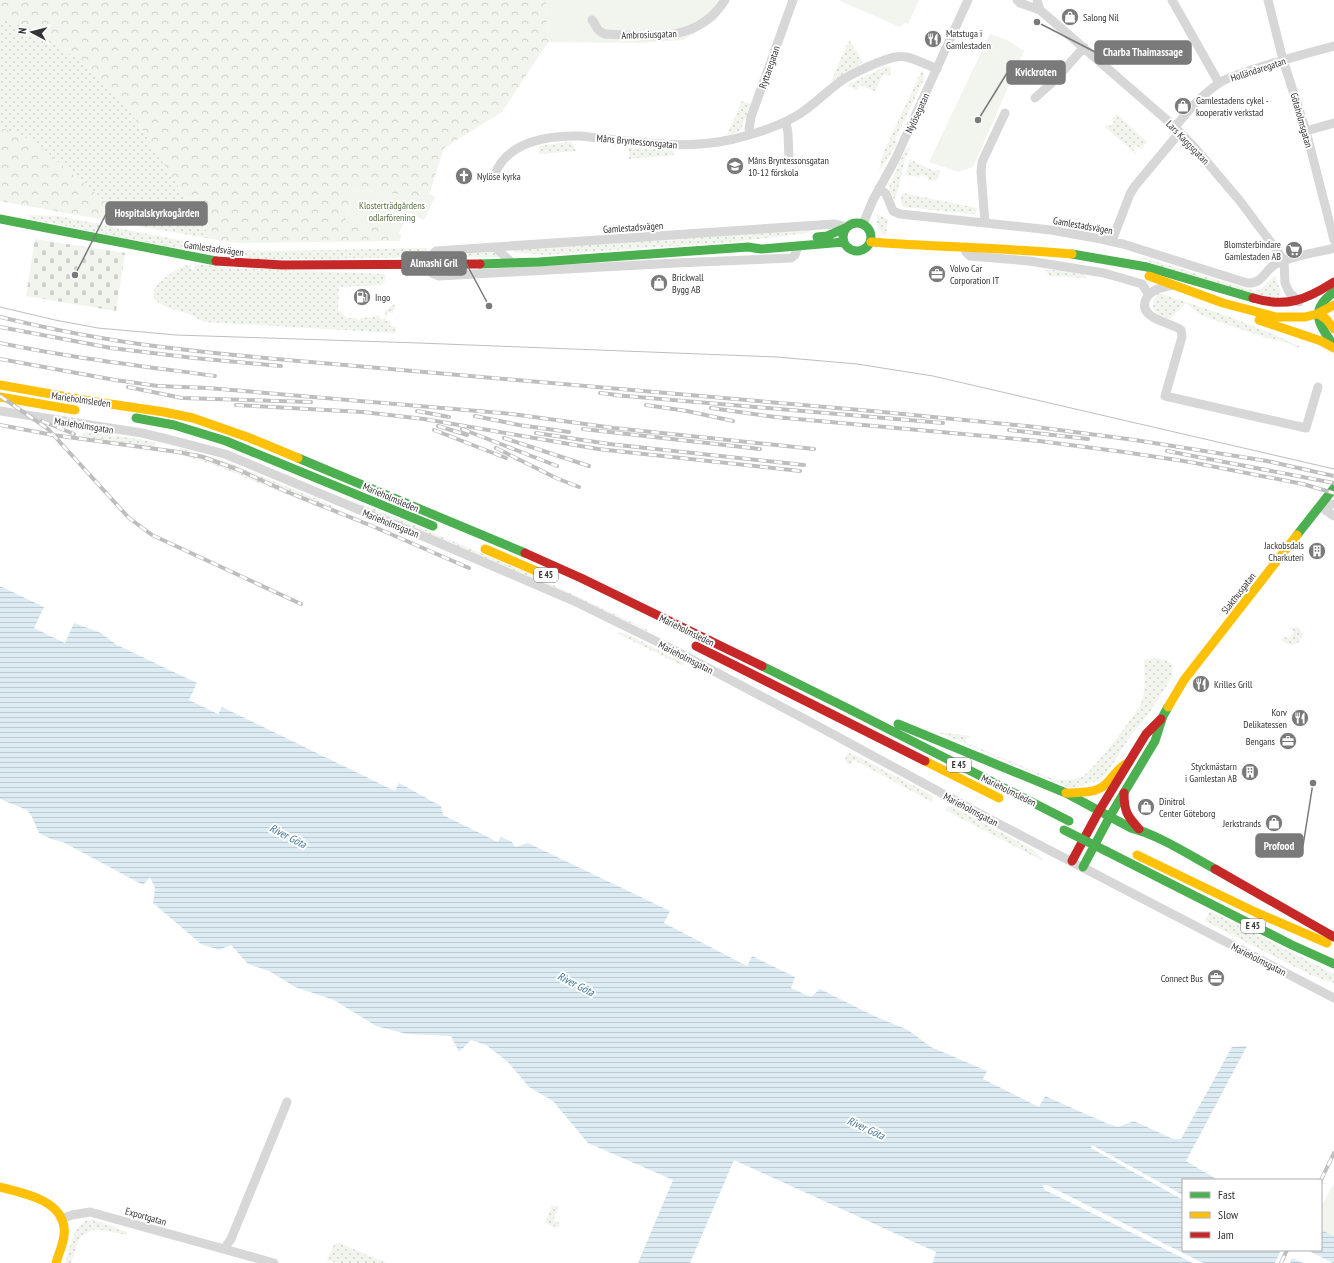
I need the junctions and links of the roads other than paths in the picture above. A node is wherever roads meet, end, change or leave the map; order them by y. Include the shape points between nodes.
1 (725, 0) edge
2 (793, 0) edge
3 (968, 0) edge
4 (1017, 0) edge
5 (1037, 0) edge
6 (1172, 0) edge
7 (1268, 0) edge
8 (1040, 10) junction
9 (592, 20) dead end
10 (1334, 46) edge
11 (1084, 47) junction
12 (1283, 60) junction
13 (937, 69) junction
14 (1219, 83) junction
15 (1035, 98) dead end
16 (1005, 113) dead end
17 (786, 122) junction
18 (1334, 123) edge
19 (1178, 129) junction
20 (1306, 131) junction
21 (750, 134) junction
22 (789, 161) dead end
23 (495, 174) dead end
24 (879, 188) junction
25 (0, 219) edge
26 (985, 223) junction
27 (864, 224) junction
28 (846, 228) junction
29 (1334, 240) edge
30 (1112, 241) junction
31 (844, 242) junction
32 (870, 242) junction
33 (798, 246) junction
34 (495, 247) junction
35 (748, 247) junction
36 (966, 247) junction
37 (1334, 248) edge
38 (1072, 254) junction
39 (1094, 258) junction
40 (1284, 260) junction
41 (512, 263) junction
42 (429, 264) junction
43 (1071, 267) junction
44 (1334, 282) edge
45 (1173, 285) junction
46 (1334, 292) edge
47 (1149, 295) junction
48 (1299, 302) junction
49 (1223, 303) junction
50 (1334, 305) edge
51 (1317, 314) junction
52 (1334, 329) edge
53 (1334, 347) edge
54 (0, 385) edge
55 (1318, 387) dead end
56 (0, 397) edge
57 (0, 411) edge
58 (81, 411) dead end
59 (125, 417) dead end
60 (1334, 488) edge
61 (1334, 504) edge
62 (1321, 505) junction
63 (1333, 515) edge
64 (444, 531) dead end
65 (480, 546) dead end
66 (558, 580) dead end
67 (690, 643) dead end
68 (849, 709) junction
69 (1163, 716) junction
70 (1129, 762) junction
71 (1066, 792) junction
72 (1124, 793) junction
73 (1007, 802) dead end
74 (1099, 811) junction
75 (1110, 816) junction
76 (1061, 828) dead end
77 (1140, 830) junction
78 (1109, 841) dead end
79 (1127, 850) dead end
80 (1072, 861) junction
81 (1083, 867) junction
82 (1334, 937) edge
83 (1334, 945) edge
84 (1334, 964) edge
85 (1334, 998) edge
86 (287, 1102) dead end
87 (0, 1187) edge
88 (62, 1219) junction
89 (224, 1249) junction
90 (56, 1263) edge
91 (274, 1263) edge

1 - 9 street, Ambrosiusgatan via 714,16 694,29 662,36 605,34 599,32
2 - 21 street, Ryttaregatan via 751,117
3 - 13 street, Nylösegatan
4 - 8 street, Lars Kaggsgatan
5 - 8 street
6 - 14 street
7 - 12 street, Götaholmsgatan
8 - 11 street, Lars Kaggsgatan
10 - 12 street, Holländaregatan
11 - 15 street
11 - 19 street, Lars Kaggsgatan
12 - 14 street, Holländaregatan
12 - 20 street, Götaholmsgatan
13 - 17 street, Måns Bryntessonsgatan via 906,57 893,57 844,79 802,113
13 - 24 street, Nylösegatan via 895,160
14 - 19 street, Holländaregatan via 1187,113
16 - 26 street via 982,162
17 - 21 street, Måns Bryntessonsgatan
17 - 22 street
18 - 20 street
19 - 30 street, Holländaregatan via 1130,194
19 - 40 street, Lars Kaggsgatan via 1240,201
20 - 29 street, Götaholmsgatan
21 - 23 street, Måns Bryntessonsgatan via 701,144 675,145 580,136 552,137 527,143 515,150 501,162
24 - 26 street, Gamlestadsvägen via 886,194 893,211 897,213
24 - 27 street, Nylösegatan
25 - 42 main road, Gamlestadsvägen via 224,262 282,265
26 - 30 street, Gamlestadsvägen via 1051,230
27 - 28 main road via 854,223
27 - 32 main road via 870,232
28 - 31 main road
28 - 34 street, Gamlestadsvägen via 834,224
28 - 35 main road, Gamlestadsvägen via 827,236 759,243
30 - 40 street, Gamlestadsvägen via 1251,283 1262,280 1274,266
31 - 32 main road via 856,251 865,249
31 - 33 main road, Gamlestadsvägen
32 - 36 main road
33 - 35 main road, Gamlestadsvägen via 761,249
33 - 42 street via 791,258 439,276 432,273
34 - 41 street
34 - 42 street, Gamlestadsvägen via 436,251 430,257
35 - 41 main road, Gamlestadsvägen
36 - 38 main road
36 - 43 street via 966,252 970,256
37 - 40 street
38 - 39 main road
38 - 43 street
39 - 45 main road
39 - 48 main road via 1147,267 1265,302
40 - 48 street via 1285,283 1289,292
41 - 42 main road, Gamlestadsvägen
43 - 47 street via 1142,284
44 - 48 main road
45 - 47 street via 1161,287
45 - 49 main road
46 - 51 main road via 1322,302
47 - 55 street via 1145,305 1149,315 1181,330 1182,337 1165,396 1306,428
48 - 51 main road
49 - 51 main road via 1282,318
49 - 53 main road via 1272,325
50 - 51 main road
51 - 52 main road via 1326,319
51 - 53 main road
54 - 68 main road, Marieholmsleden / E 45 via 193,418 250,438 574,575
56 - 58 main road, Marieholmsleden
57 - 80 street, Marieholmsgatan via 142,433 225,454 425,537 574,601 633,630
59 - 64 main road, Marieholmsleden via 174,425 226,441
60 - 62 main road, Slakthusgatan
61 - 62 street
62 - 63 street
62 - 69 main road, Slakthusgatan via 1184,680
65 - 66 main road, E 45
67 - 73 main road, Marieholmsleden / E 45
68 - 71 main road via 881,716
68 - 78 main road, Marieholmsleden / E 45
69 - 70 main road, Slakthusgatan via 1146,734
69 - 72 main road, Slakthusgatan via 1155,741
70 - 71 main road via 1118,767 1099,788
70 - 74 main road, Slakthusgatan
71 - 74 main road
72 - 75 main road, Slakthusgatan
72 - 77 main road via 1125,813
74 - 75 main road
74 - 80 main road, Slakthusgatan
75 - 77 main road
75 - 81 main road, Slakthusgatan
76 - 84 main road, E 45, bridge
77 - 82 main road
79 - 83 main road, E 45 via 1252,912
80 - 81 street, Marieholmsgatan
81 - 85 street, Marieholmsgatan
86 - 89 street via 231,1239
87 - 88 main road via 43,1201
88 - 89 street, Exportgatan via 90,1212
88 - 90 main road via 64,1237
89 - 91 street, Exportgatan

